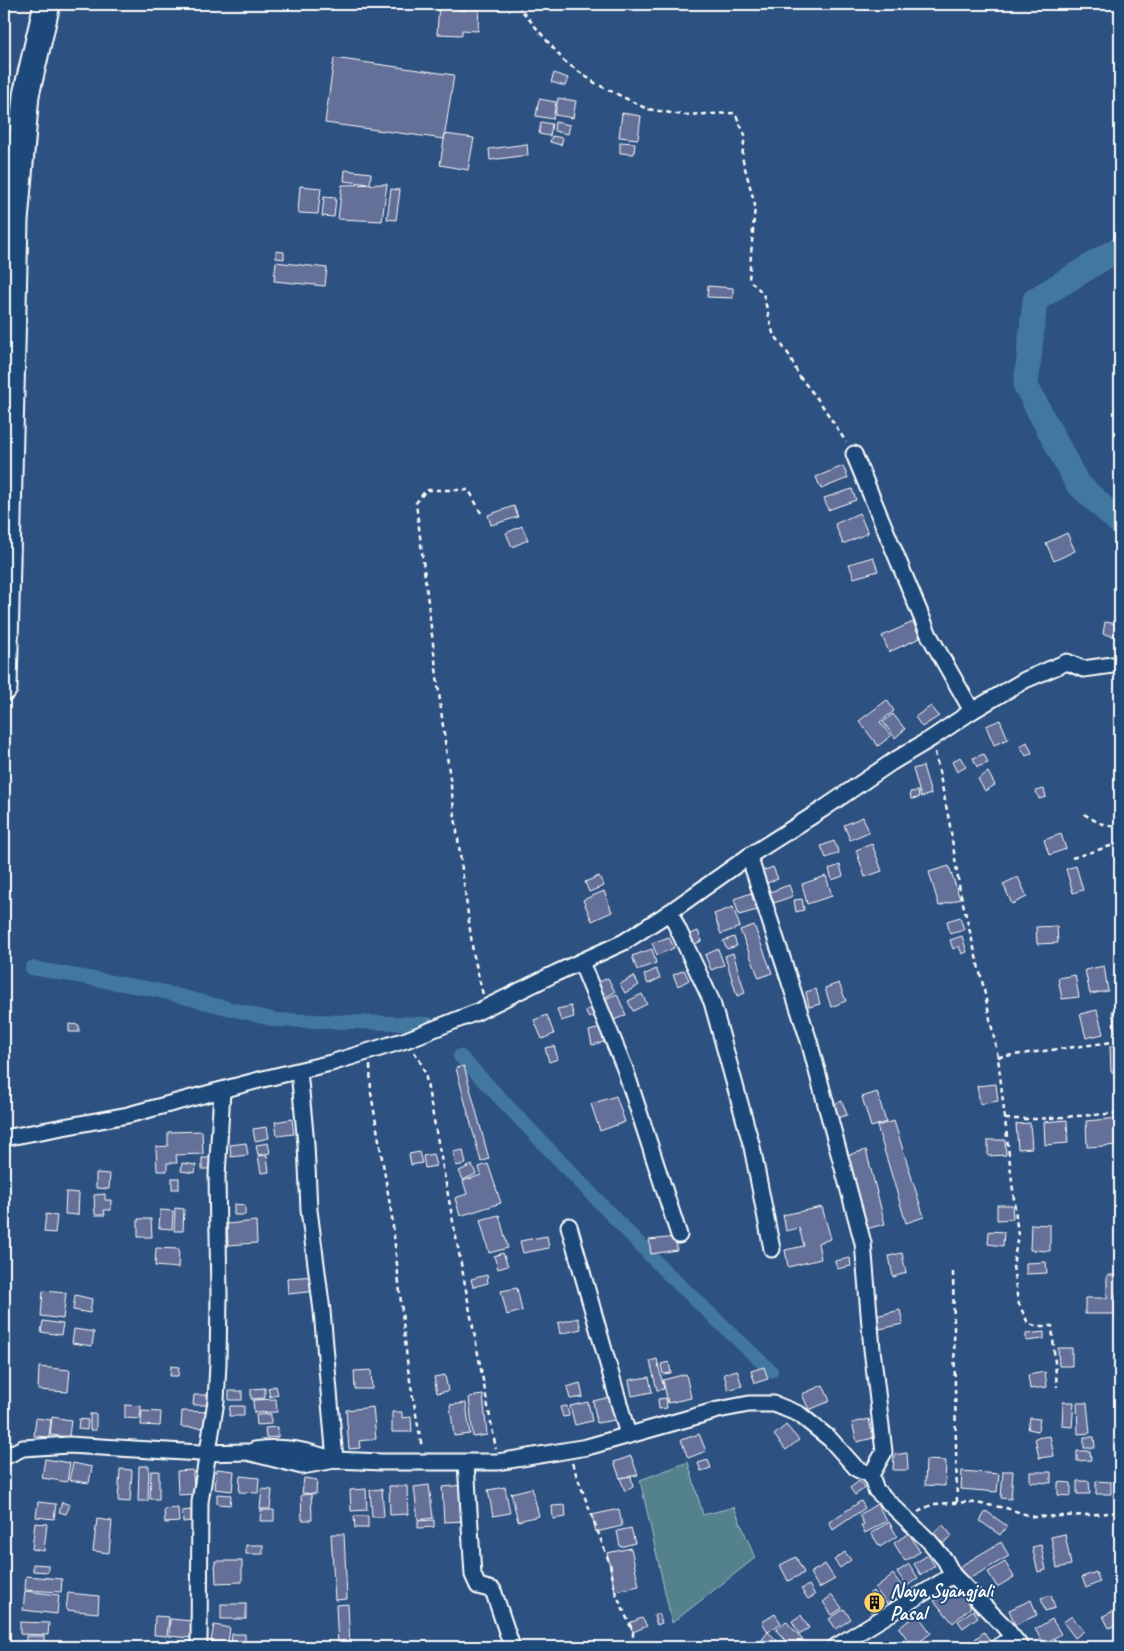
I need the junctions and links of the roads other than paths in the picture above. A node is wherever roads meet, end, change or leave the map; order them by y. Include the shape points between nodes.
1 (47, 4) edge
2 (854, 454) road end
3 (1120, 664) edge
4 (4, 688) edge
5 (972, 711) junction
6 (749, 856) junction
7 (670, 912) junction
8 (580, 962) junction
9 (299, 1071) junction
10 (222, 1091) junction
11 (4, 1138) edge
12 (569, 1226) dead end
13 (680, 1235) dead end
14 (772, 1250) dead end
15 (628, 1435) junction
16 (207, 1453) junction
17 (4, 1457) edge
18 (335, 1460) junction
19 (466, 1463) junction
20 (871, 1475) junction
21 (952, 1575) junction
22 (1017, 1642) edge
23 (199, 1647) edge
24 (512, 1647) edge
25 (834, 1647) edge
26 (998, 1647) edge

1 - 4 highway via 26,95 15,221
2 - 5 street via 929,635
3 - 5 street via 1083,669 1067,662 1025,680
5 - 6 street
6 - 7 street
6 - 20 street via 809,1040 863,1243 884,1452
7 - 8 street via 624,942
7 - 14 street via 712,1002 752,1148
8 - 9 street via 486,1008 406,1040
8 - 13 street via 625,1069
9 - 10 street
9 - 18 street via 309,1210
10 - 11 street via 128,1115
10 - 16 street via 217,1176 218,1364 216,1401
12 - 15 street
15 - 19 street via 587,1447 498,1462
15 - 20 street via 718,1410 749,1404 774,1404 799,1414 830,1439 857,1469
16 - 17 street via 69,1445 23,1448
16 - 18 street via 246,1452 302,1466
16 - 23 street via 200,1502
18 - 19 street
19 - 24 street via 473,1575 478,1586 493,1590
20 - 21 street via 876,1490 930,1542
21 - 22 street
21 - 25 street
22 - 26 street

